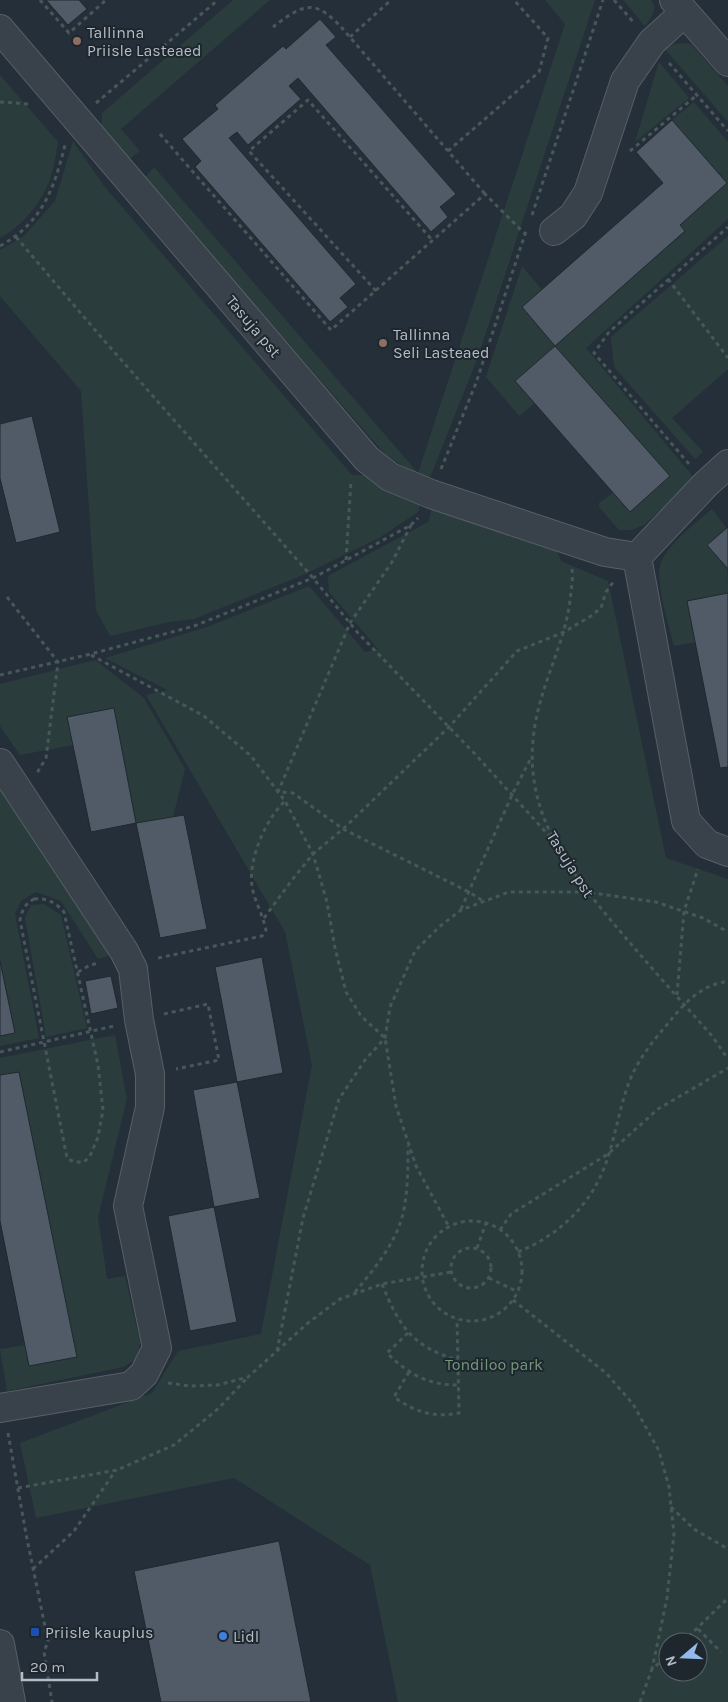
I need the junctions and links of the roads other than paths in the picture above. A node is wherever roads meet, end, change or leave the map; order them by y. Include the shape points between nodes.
1 (679, 6) edge
2 (0, 29) edge
3 (728, 62) edge
4 (541, 229) road end
5 (728, 464) edge
6 (637, 557) junction
7 (0, 763) edge
8 (718, 848) edge
9 (1, 1408) edge
10 (0, 1644) edge
11 (11, 1702) edge

1 - 3 street
1 - 4 street via 625,81 588,193 573,216
2 - 6 street, Tasuja pst via 367,458 390,477 431,494 605,552
5 - 6 street
6 - 8 street via 686,821
7 - 9 street via 133,969 150,1074 150,1107 128,1206 157,1348 144,1374 131,1386
10 - 11 street

